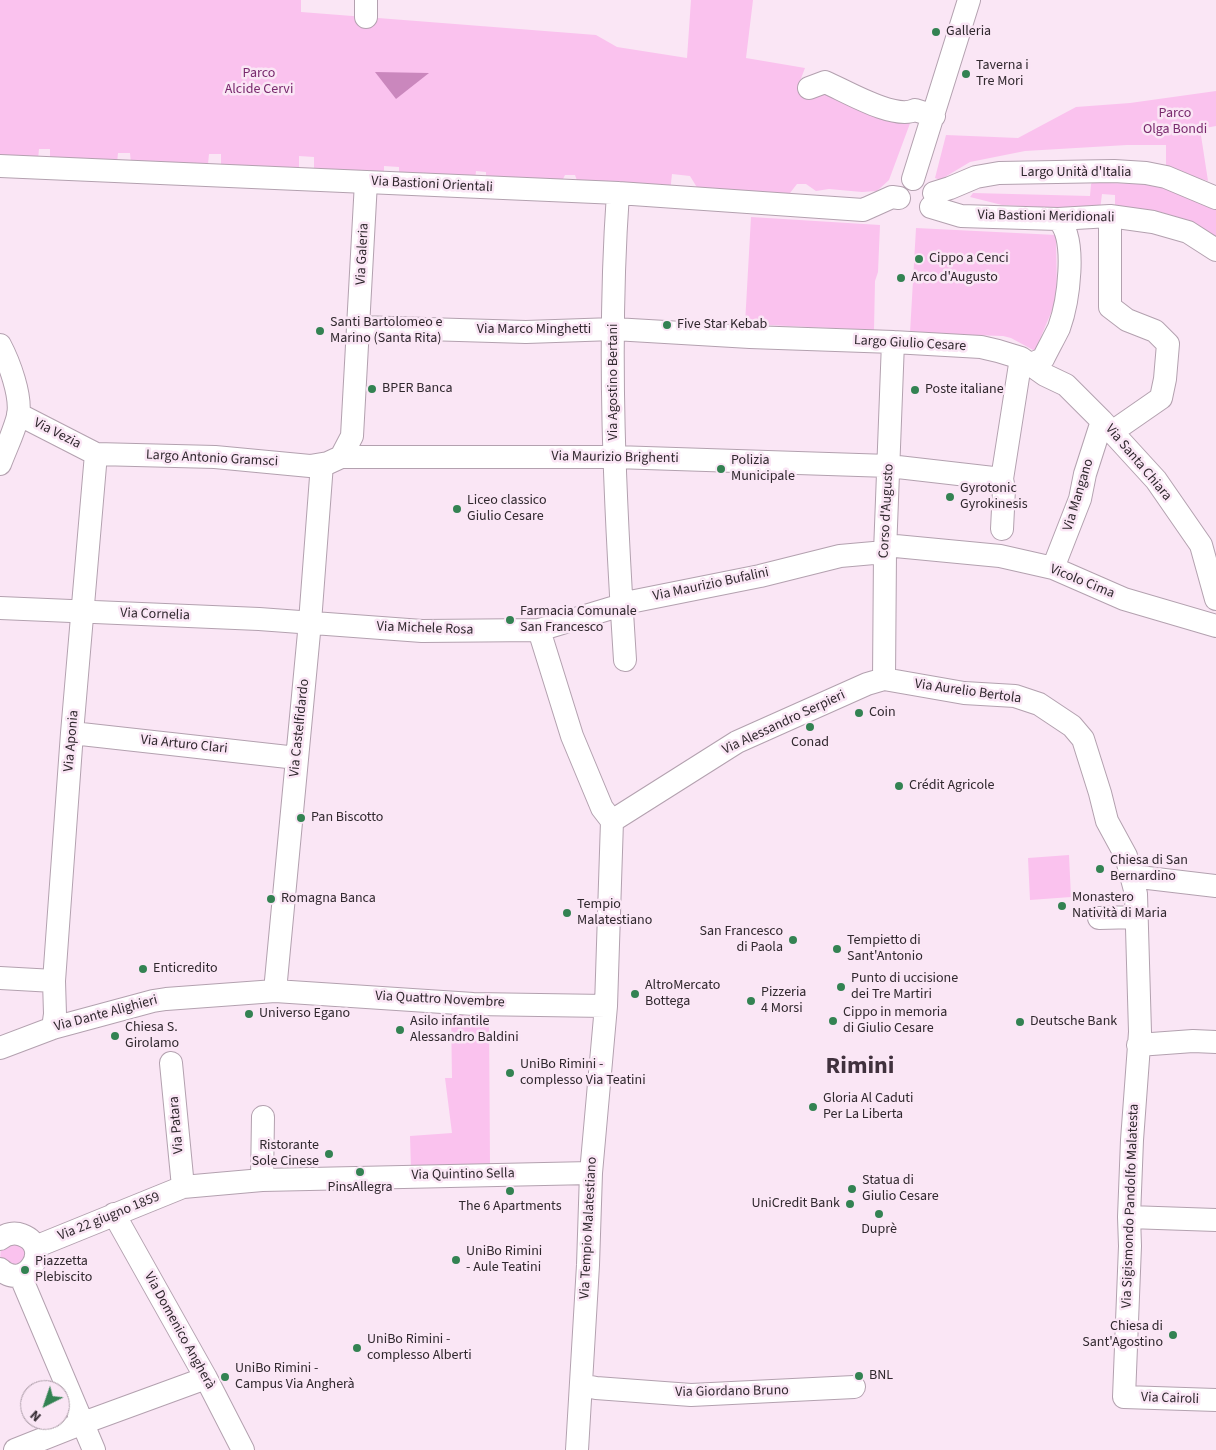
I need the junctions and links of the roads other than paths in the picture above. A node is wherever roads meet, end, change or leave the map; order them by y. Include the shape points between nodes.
1 (969, 0) edge
2 (809, 88) dead end
3 (934, 116) junction
4 (0, 166) edge
5 (913, 179) junction
6 (366, 182) junction
7 (618, 193) junction
8 (899, 198) junction
9 (1216, 198) edge
10 (932, 200) junction
11 (1110, 216) junction
12 (1058, 218) junction
13 (1216, 250) edge
14 (359, 327) junction
15 (614, 329) junction
16 (798, 339) joint
17 (893, 342) junction
18 (0, 345) edge
19 (1026, 361) junction
20 (18, 414) junction
21 (1107, 426) junction
22 (96, 454) junction
23 (615, 457) junction
24 (331, 461) junction
25 (0, 464) edge
26 (889, 466) junction
27 (1002, 479) junction
28 (1001, 545) junction
29 (885, 549) junction
30 (1053, 568) junction
31 (1216, 599) edge
32 (622, 604) junction
33 (0, 608) edge
34 (83, 612) junction
35 (310, 622) junction
36 (1216, 626) edge
37 (540, 630) junction
38 (625, 660) dead end
39 (884, 679) junction
40 (72, 733) junction
41 (297, 758) junction
42 (612, 820) junction
43 (1131, 876) junction
44 (1216, 886) edge
45 (1137, 917) junction
46 (1099, 918) dead end
47 (0, 978) edge
48 (54, 981) junction
49 (275, 992) junction
50 (606, 1006) junction
51 (53, 1028) junction
52 (1216, 1042) edge
53 (1138, 1045) junction
54 (0, 1048) edge
55 (171, 1063) dead end
56 (262, 1117) dead end
57 (591, 1173) junction
58 (262, 1180) junction
59 (183, 1187) junction
60 (114, 1214) junction
61 (1129, 1217) junction
62 (1216, 1220) edge
63 (1, 1234) edge
64 (35, 1247) junction
65 (10, 1272) edge
66 (206, 1378) junction
67 (581, 1385) junction
68 (854, 1388) dead end
69 (1124, 1397) joint
70 (1216, 1400) edge
71 (83, 1422) junction
72 (15, 1450) edge
73 (94, 1450) edge
74 (242, 1450) edge
75 (577, 1450) edge

1 - 3 street
2 - 3 street via 826,82 888,110 908,113 915,110
3 - 5 street
4 - 6 street, Via Bastioni Orientali
5 - 8 street via 902,186
5 - 10 street via 926,182
6 - 7 street, Via Bastioni Orientali
6 - 14 street, Via Galeria
7 - 8 street, Via Bastioni Orientali via 863,210
7 - 15 street, Via Agostino Bertani
8 - 10 street via 906,210 914,214 924,213
9 - 10 street, Largo Unità d'Italia via 1166,177 1114,171 999,173 976,177
10 - 12 street, Via Bastioni Meridionali via 961,216
11 - 12 street, Via Bastioni Meridionali
11 - 13 street, Via Bastioni Meridionali via 1153,222 1188,232
11 - 21 street via 1110,307 1127,320 1155,331 1168,344 1161,398
12 - 19 street via 1068,238 1068,291 1059,327 1043,359
14 - 15 street, Via Marco Minghetti via 526,332
14 - 24 street, Via Galeria via 352,436
15 - 16 street, Via Marco Minghetti
15 - 23 street, Via Agostino Bertani
16 - 17 street, Largo Giulio Cesare
17 - 19 street, Largo Giulio Cesare via 981,348
17 - 26 street, Corso d'Augusto
18 - 20 street, Via Vezia via 13,379
19 - 21 street, Via Santa Chiara via 1066,385
19 - 27 street
20 - 22 street, Via Vezia
20 - 25 street, Via Vezia
21 - 30 street, Via Mangano via 1085,474 1080,500
21 - 31 street, Via Santa Chiara via 1156,480 1201,545
22 - 24 street, Largo Antonio Gramsci via 215,457 310,466
22 - 34 street, Via Aponia
23 - 24 street, Via Maurizio Brighenti
23 - 26 street, Via Maurizio Brighenti
23 - 32 street, Via Agostino Bertani
24 - 35 street, Via Castelfidardo
26 - 27 street, Via Maurizio Brighenti
26 - 29 street, Corso d'Augusto
27 - 28 street
28 - 29 street, Vicolo Cima
28 - 30 street, Vicolo Cima
29 - 32 street, Via Maurizio Bufalini
29 - 39 street, Corso d'Augusto
30 - 36 street, Vicolo Cima via 1124,599
32 - 37 street, Via Maurizio Bufalini
32 - 38 street, Via Agostino Bertani
33 - 34 street, Via Cornelia
34 - 35 street, Via Cornelia
34 - 40 street, Via Aponia
35 - 37 street, Via Michele Rosa via 422,631
35 - 41 street, Via Castelfidardo
37 - 42 street via 572,736 602,808
39 - 42 street, Via Alessandro Serpieri via 737,742
39 - 43 street, Via Aurelio Bertola via 964,693 1015,696 1039,704 1072,726 1083,739 1107,821 1126,856
40 - 41 street, Via Arturo Clari
40 - 48 street, Via Aponia
41 - 49 street, Via Castelfidardo
42 - 50 street, Via Tempio Malatestiano
43 - 44 street
43 - 45 street, Via Aurelio Bertola
45 - 46 street
45 - 53 street, Via Aurelio Bertola
47 - 48 street
48 - 51 street, Via Aponia
49 - 50 street, Via Quattro Novembre via 473,1004
49 - 51 street, Via Dante Alighieri via 153,1000
50 - 57 street, Via Tempio Malatestiano
51 - 54 street, Via Dante Alighieri
52 - 53 street
53 - 61 street, Via Sigismondo Pandolfo Malatesta
55 - 59 street, Via Patara
56 - 58 street
57 - 58 street, Via Quintino Sella
57 - 67 street, Via Tempio Malatestiano
58 - 59 street
59 - 60 street, Via 22 giugno 1859
60 - 64 street, Via 22 giugno 1859
60 - 66 street, Via Domenico Angherà
61 - 62 street
61 - 69 street, Via Sigismondo Pandolfo Malatesta
63 - 64 street via 18,1233
64 - 65 street via 32,1267
65 - 71 street
66 - 71 street
66 - 74 street, Via Domenico Angherà
67 - 68 street, Via Giordano Bruno via 691,1395
67 - 75 street, Via Tempio Malatestiano
69 - 70 street, Via Cairoli
71 - 72 street
71 - 73 street

